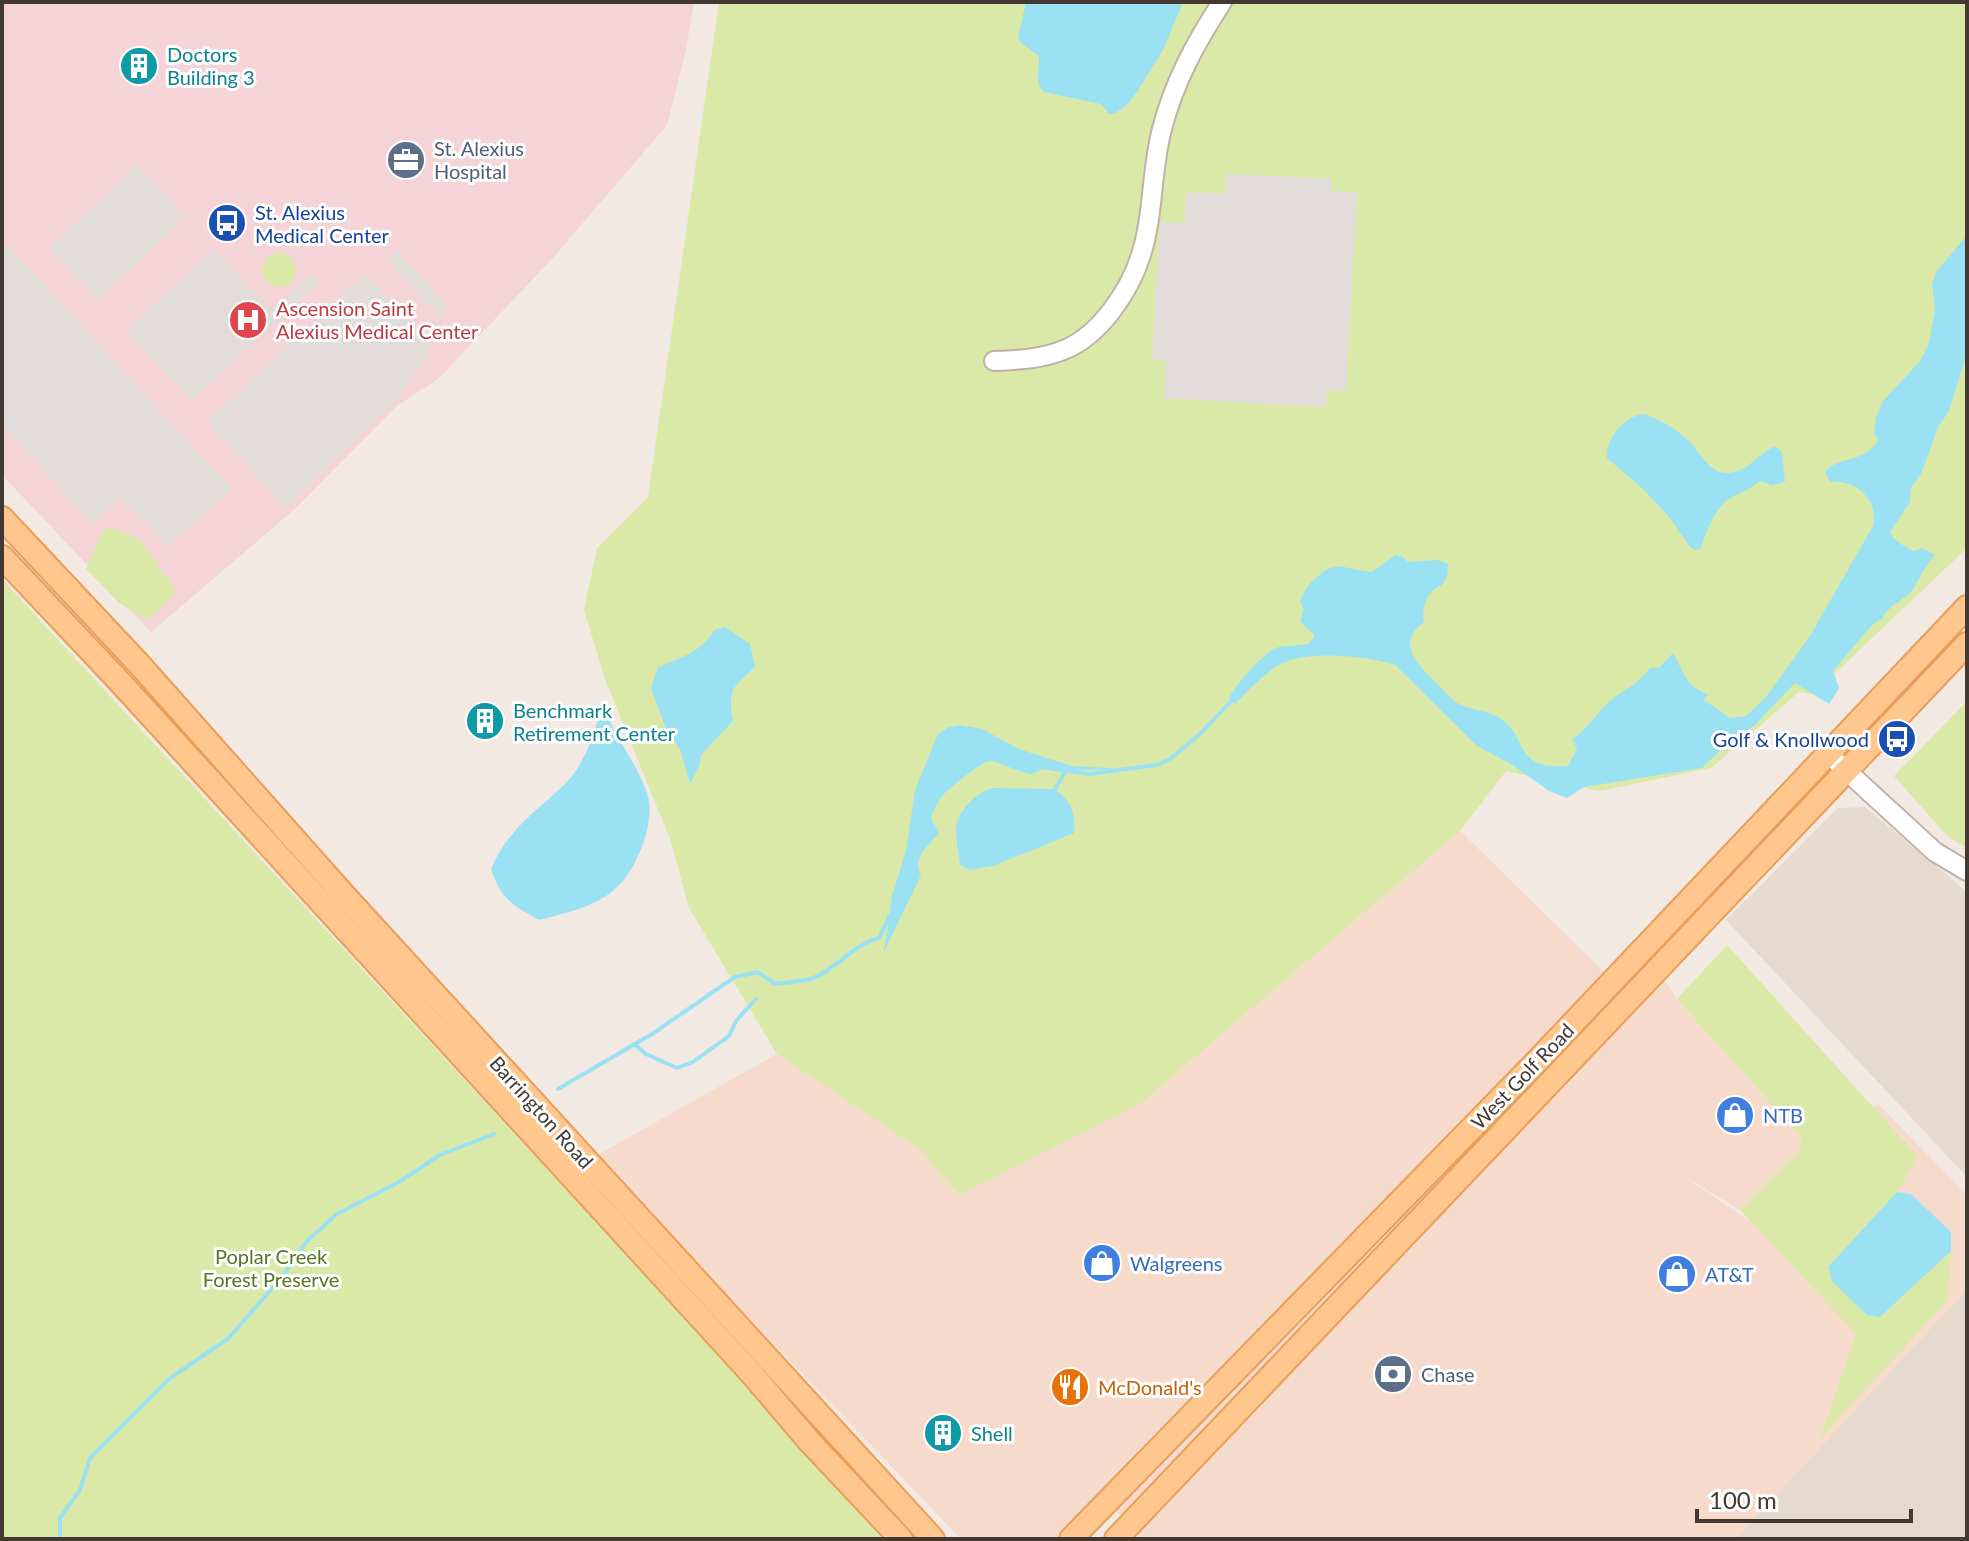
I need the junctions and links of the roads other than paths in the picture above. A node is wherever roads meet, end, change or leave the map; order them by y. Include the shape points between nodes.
1 (1222, 2) edge
2 (994, 361) dead end
3 (2, 518) edge
4 (2, 557) edge
5 (1967, 607) edge
6 (1967, 644) edge
7 (1827, 753) junction
8 (1846, 771) junction
9 (1967, 871) edge
10 (901, 1539) edge
11 (933, 1539) edge
12 (1071, 1539) edge
13 (1116, 1539) edge

1 - 2 street via 1173,92 1154,159 1141,256 1121,297 1092,332 1068,348 1034,359
3 - 11 main road, Barrington Road
4 - 10 main road, Barrington Road
5 - 7 main road, West Golf Road
6 - 8 main road, West Golf Road
7 - 8 street
7 - 12 main road, West Golf Road via 1548,1049
8 - 9 street via 1935,852
8 - 13 main road, West Golf Road

